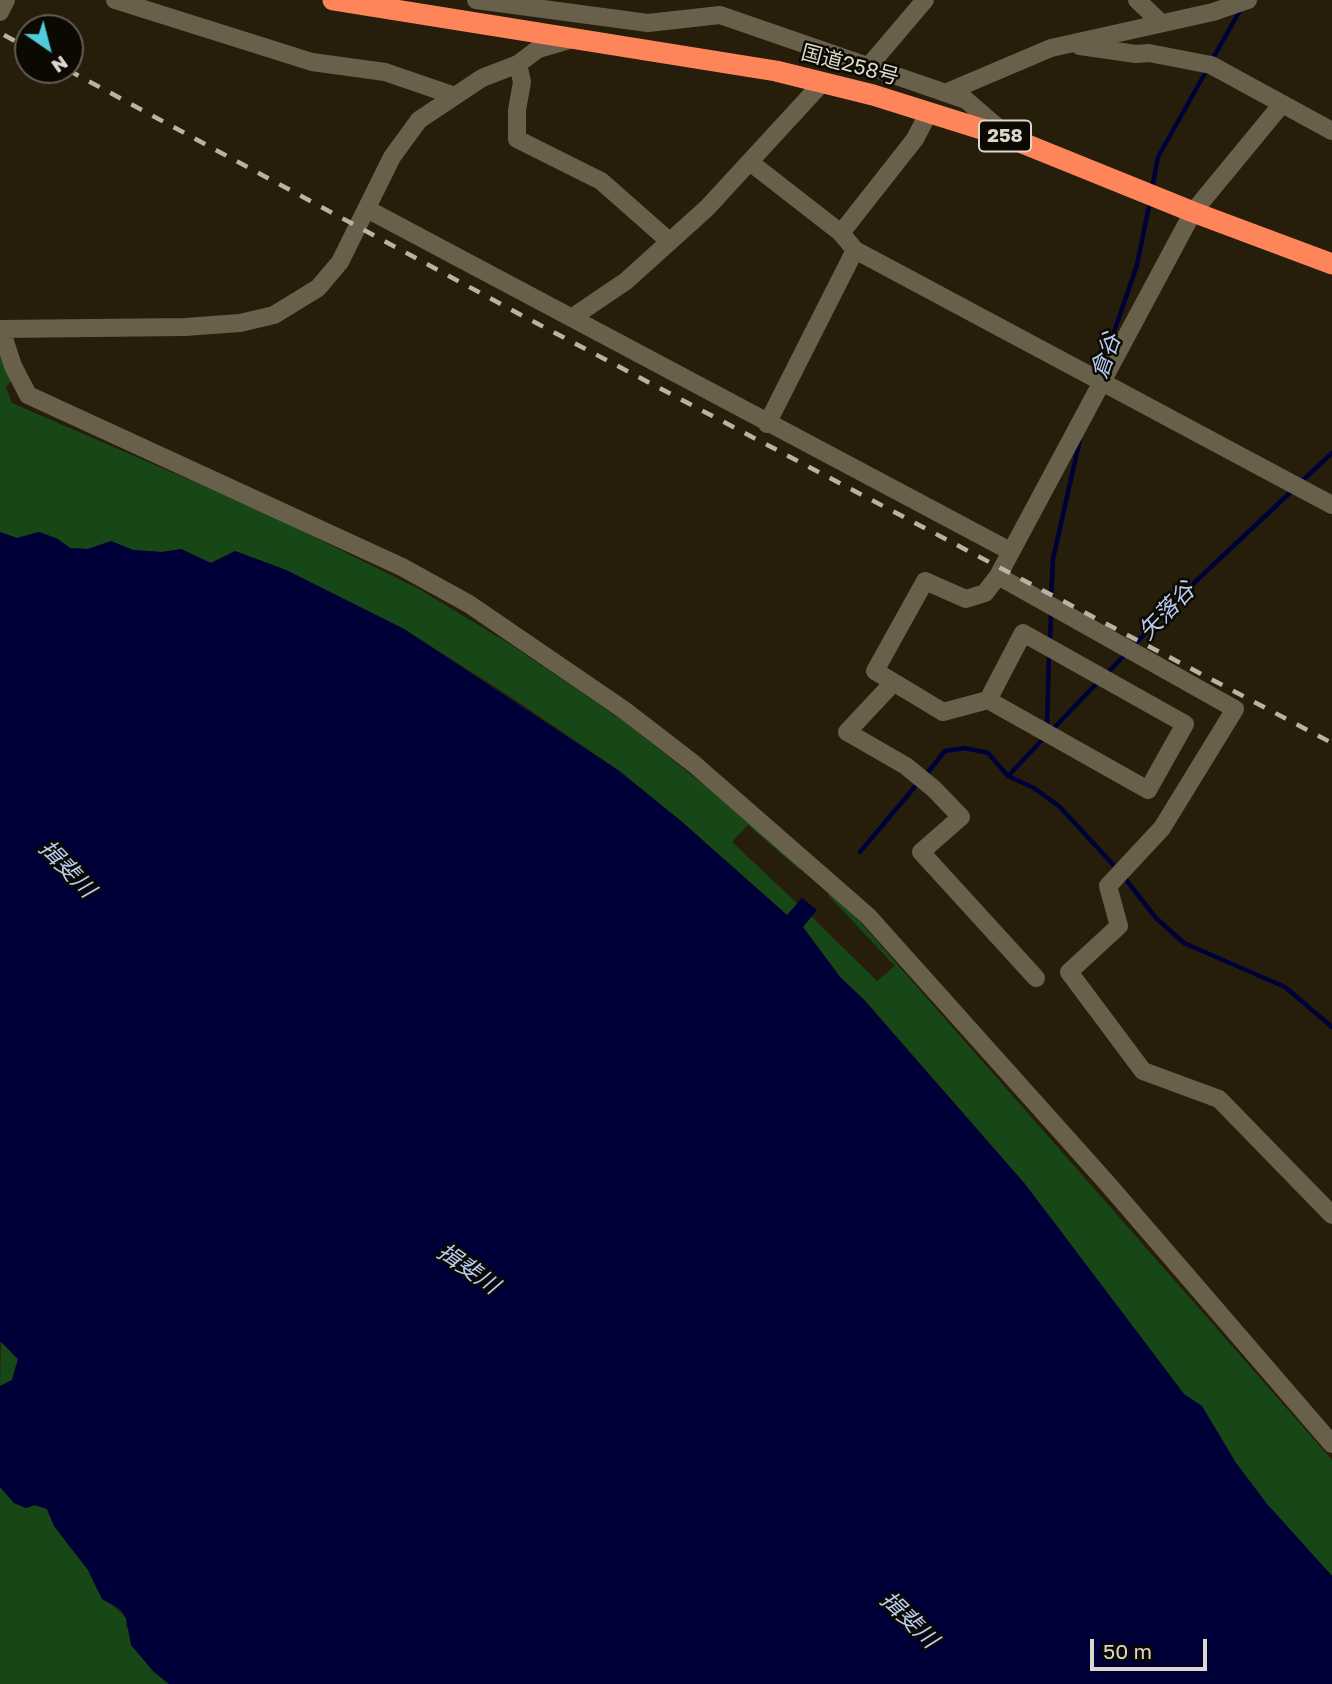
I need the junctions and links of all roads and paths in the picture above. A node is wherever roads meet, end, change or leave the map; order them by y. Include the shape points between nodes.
1 (6, 0) edge
2 (116, 0) edge
3 (333, 0) edge
4 (476, 0) edge
5 (925, 0) edge
6 (1137, 0) edge
7 (1248, 0) edge
8 (540, 3) edge
9 (0, 12) edge
10 (1160, 22) junction
11 (569, 40) junction
12 (1070, 44) junction
13 (518, 64) junction
14 (868, 67) junction
15 (823, 82) junction
16 (945, 93) junction
17 (455, 96) junction
18 (1282, 104) junction
19 (929, 113) junction
20 (1332, 131) edge
21 (1010, 138) junction
22 (751, 163) junction
23 (367, 209) junction
24 (1193, 212) junction
25 (841, 233) junction
26 (669, 241) junction
27 (855, 250) junction
28 (1332, 264) edge
29 (573, 317) junction
30 (0, 329) edge
31 (1101, 382) junction
32 (766, 424) junction
33 (1332, 505) edge
34 (1010, 551) junction
35 (998, 576) junction
36 (892, 684) junction
37 (988, 700) junction
38 (1036, 978) dead end
39 (1332, 1215) edge
40 (1332, 1444) edge

1 - 9 street
2 - 17 street via 312,62 385,72
3 - 11 highway, 国道258号 / 258
4 - 8 street
5 - 14 street
6 - 10 street
7 - 10 street
8 - 14 street via 648,23 720,15
10 - 12 street
11 - 13 street via 538,49
11 - 15 highway, 国道258号 / 258
12 - 16 street
12 - 18 street via 1211,65
13 - 17 street via 482,78
13 - 26 street via 522,82 517,139 601,181
14 - 16 street
15 - 19 highway, 国道258号 / 258
15 - 22 street
16 - 21 street via 981,111
17 - 23 street via 419,120 392,157
18 - 20 street
18 - 24 street
19 - 21 highway, 国道258号 / 258
19 - 25 street via 915,139
21 - 24 highway, 国道258号 / 258
22 - 25 street
22 - 26 street
23 - 29 street
23 - 30 street via 340,262 318,288 274,316 185,327
24 - 28 highway, 国道258号 / 258
24 - 31 street
25 - 27 street
26 - 29 street via 626,281
27 - 31 street
27 - 32 street
29 - 32 street
30 - 40 street via 28,395 402,567 458,598 624,710 694,764 868,916 1107,1182
31 - 33 street
31 - 34 street
32 - 34 street
34 - 35 street
35 - 36 street via 985,593 966,599 925,581 875,671
35 - 39 street via 1235,709 1162,828 1108,886 1119,926 1069,972 1143,1071 1219,1099
36 - 37 street via 943,712
36 - 38 street via 847,732 906,766 961,817 921,852
37 - 37 street via 1148,790 1185,724 1023,633

